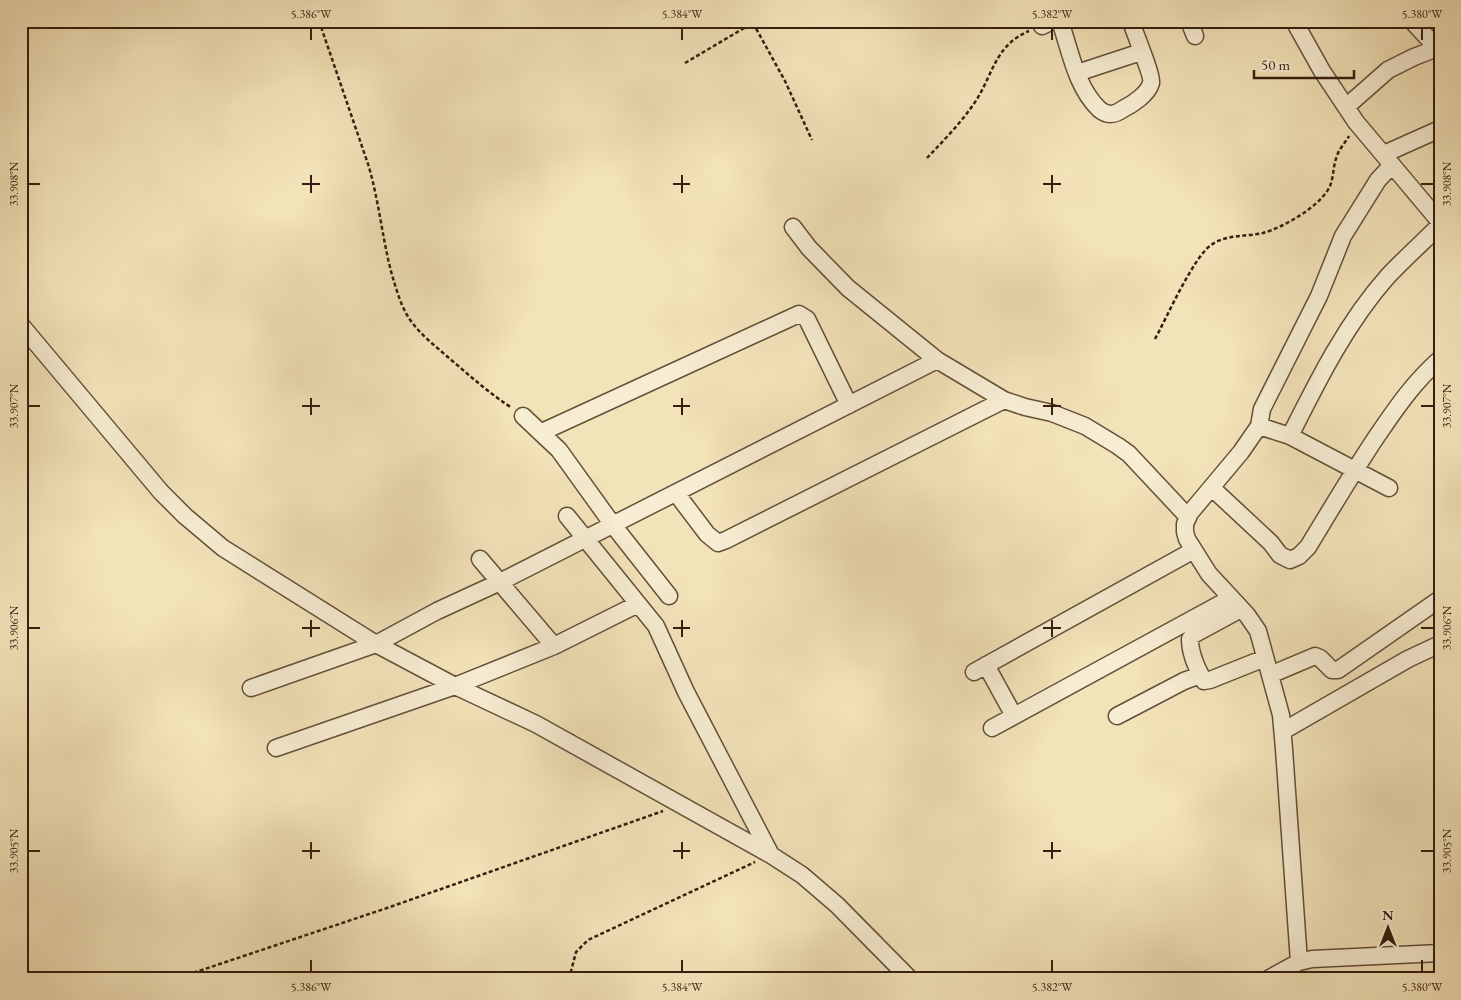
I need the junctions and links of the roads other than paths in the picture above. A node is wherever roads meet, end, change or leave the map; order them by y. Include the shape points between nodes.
1 (1060, 21) edge
2 (1131, 21) edge
3 (1294, 21) edge
4 (1412, 21) edge
5 (1438, 48) edge
6 (1141, 52) junction
7 (1077, 73) junction
8 (1346, 107) junction
9 (1440, 128) edge
10 (1388, 159) junction
11 (1440, 223) edge
12 (793, 227) dead end
13 (21, 324) edge
14 (937, 360) junction
15 (1440, 360) edge
16 (1004, 400) junction
17 (849, 405) junction
18 (523, 416) road end
19 (1259, 426) junction
20 (542, 432) junction
21 (1290, 436) junction
22 (1355, 470) junction
23 (1212, 488) junction
24 (1389, 488) dead end
25 (676, 493) junction
26 (568, 516) dead end
27 (1188, 517) junction
28 (613, 525) junction
29 (586, 539) junction
30 (1194, 550) junction
31 (480, 559) dead end
32 (500, 582) junction
33 (669, 596) dead end
34 (1440, 599) edge
35 (638, 604) junction
36 (1236, 604) junction
37 (376, 644) junction
38 (1440, 644) edge
39 (554, 646) junction
40 (1266, 658) junction
41 (1200, 675) junction
42 (1270, 675) junction
43 (455, 686) junction
44 (251, 688) dead end
45 (1014, 716) junction
46 (1117, 716) dead end
47 (992, 728) dead end
48 (1283, 731) junction
49 (276, 748) dead end
50 (771, 855) junction
51 (1440, 953) edge
52 (1299, 962) junction
53 (910, 979) edge
54 (1268, 979) edge

1 - 7 street
2 - 6 street
3 - 8 street
4 - 5 street
5 - 8 street via 1388,70
6 - 7 street
6 - 7 street via 1151,76 1150,86 1138,99 1116,113 1105,113 1098,107
8 - 10 street
9 - 10 street
10 - 11 street
10 - 19 street via 1343,236 1319,296 1262,409
11 - 21 street via 1388,276 1365,306 1328,363
12 - 14 street via 848,288
13 - 37 street via 161,492 202,532 292,593
14 - 16 street
14 - 17 street
15 - 22 street via 1406,393
16 - 25 street via 718,543 707,534
16 - 27 street via 1068,419 1118,446
17 - 20 street via 807,318 799,314
17 - 25 street
18 - 20 street
19 - 21 street
19 - 23 street
20 - 28 street via 559,450
21 - 22 street
22 - 23 street via 1308,547 1290,560 1280,555
22 - 24 street
23 - 27 street
25 - 28 street
26 - 29 street
27 - 30 street via 1185,532
28 - 29 street
28 - 33 street
29 - 32 street
29 - 35 street
30 - 36 street via 1209,574
30 - 45 street via 980,669
31 - 32 street
32 - 37 street
32 - 39 street
34 - 42 street via 1338,670 1332,670 1315,656
35 - 39 street
35 - 50 street via 656,626 686,692
36 - 40 street via 1258,631
36 - 41 street via 1190,639
36 - 45 street
37 - 43 street
37 - 44 street
38 - 48 street
39 - 43 street
40 - 41 street via 1210,680 1204,681
40 - 42 street
41 - 46 street
42 - 48 street
43 - 49 street
43 - 50 street via 536,724
45 - 47 street
48 - 52 street
50 - 53 street via 802,875 837,905
51 - 52 street via 1323,957
52 - 54 street

